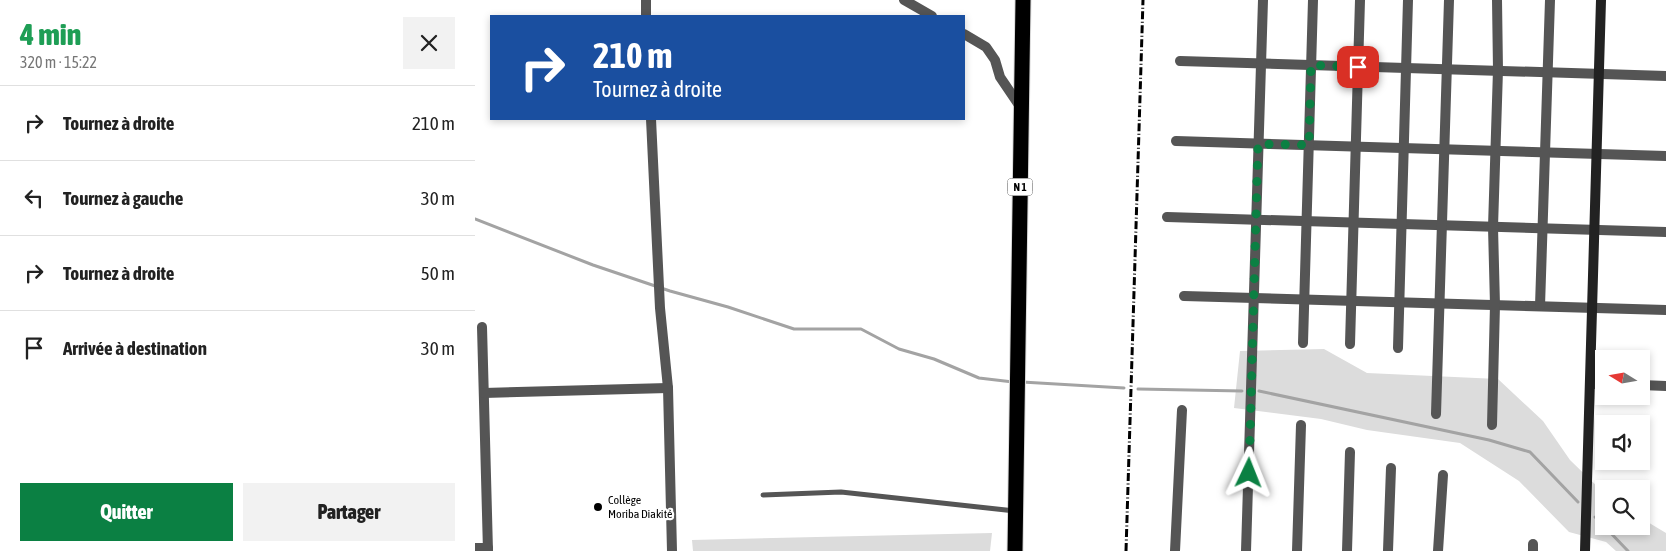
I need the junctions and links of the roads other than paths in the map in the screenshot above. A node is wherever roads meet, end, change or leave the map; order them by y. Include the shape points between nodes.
1 (645, 0) edge
2 (904, 0) edge
3 (1023, 0) edge
4 (1263, 0) edge
5 (1313, 0) edge
6 (1360, 0) edge
7 (1408, 0) edge
8 (1449, 0) edge
9 (1497, 0) edge
10 (1550, 0) edge
11 (1601, 0) edge
12 (646, 15) edge
13 (930, 15) edge
14 (965, 35) edge
15 (1180, 61) dead end
16 (1261, 64) junction
17 (1311, 65) junction
18 (1358, 67) junction
19 (1406, 68) junction
20 (1447, 69) junction
21 (1498, 70) junction
22 (1547, 72) junction
23 (1599, 74) junction
24 (1666, 76) edge
25 (1021, 108) junction
26 (651, 120) edge
27 (1176, 142) dead end
28 (1258, 144) junction
29 (1309, 145) junction
30 (1356, 147) junction
31 (1403, 148) junction
32 (1444, 149) junction
33 (1495, 150) junction
34 (1545, 152) junction
35 (1596, 154) junction
36 (1666, 156) edge
37 (1167, 217) dead end
38 (1256, 220) junction
39 (1306, 221) junction
40 (1354, 223) junction
41 (1401, 224) junction
42 (1442, 225) junction
43 (1493, 227) junction
44 (1542, 228) junction
45 (1594, 230) junction
46 (1666, 232) edge
47 (1184, 296) dead end
48 (1253, 298) junction
49 (1304, 299) junction
50 (1351, 301) junction
51 (1399, 302) junction
52 (1439, 303) junction
53 (1495, 305) junction
54 (1540, 306) junction
55 (1592, 308) junction
56 (1666, 310) edge
57 (483, 327) dead end
58 (1303, 343) dead end
59 (1350, 344) dead end
60 (1397, 348) dead end
61 (479, 374) edge
62 (1590, 384) junction
63 (1595, 384) edge
64 (1650, 385) edge
65 (1666, 386) edge
66 (668, 388) junction
67 (484, 393) junction
68 (1182, 410) dead end
69 (1436, 414) dead end
70 (1301, 425) dead end
71 (1492, 425) dead end
72 (1350, 452) dead end
73 (1391, 468) dead end
74 (1443, 475) dead end
75 (763, 496) dead end
76 (1015, 511) junction
77 (475, 548) edge
78 (488, 549) edge
79 (672, 551) edge
80 (1015, 551) edge
81 (1175, 551) edge
82 (1246, 551) edge
83 (1297, 551) edge
84 (1347, 551) edge
85 (1388, 551) edge
86 (1438, 551) edge
87 (1585, 551) edge

1 - 12 street
2 - 13 street
3 - 25 highway, N 1
4 - 16 street
5 - 17 street
6 - 18 street
7 - 19 street
8 - 20 street
9 - 21 street
10 - 22 street
11 - 23 street
14 - 25 street via 986,46 1000,77
15 - 16 street
16 - 17 street
16 - 28 street
17 - 18 street
17 - 29 street
18 - 19 street
18 - 30 street
19 - 20 street
19 - 31 street
20 - 21 street
20 - 32 street
21 - 22 street
21 - 33 street
22 - 23 street
22 - 34 street
23 - 24 street
23 - 35 street
25 - 76 highway, N 1
26 - 66 street via 660,308
27 - 28 street
28 - 29 street
28 - 38 street
29 - 30 street
29 - 39 street
30 - 31 street
30 - 40 street
31 - 32 street
31 - 41 street
32 - 33 street
32 - 42 street
33 - 34 street
33 - 43 street
34 - 35 street
34 - 44 street
35 - 36 street
35 - 45 street
37 - 38 street
38 - 39 street
38 - 48 street
39 - 40 street
39 - 49 street
40 - 41 street
40 - 50 street
41 - 42 street
41 - 51 street
42 - 43 street
42 - 52 street
43 - 44 street
43 - 53 street
44 - 45 street
44 - 54 street
45 - 46 street
45 - 55 street
47 - 48 street
48 - 49 street
48 - 82 street
49 - 50 street
49 - 58 street
50 - 51 street
50 - 59 street
51 - 52 street
51 - 60 street
52 - 53 street
52 - 69 street
53 - 54 street
53 - 71 street
54 - 55 street
55 - 56 street
55 - 62 street
57 - 61 street
61 - 67 street
62 - 63 street
62 - 87 street
64 - 65 street
66 - 67 street
66 - 79 street
67 - 78 street
68 - 81 street
70 - 83 street
72 - 84 street
73 - 85 street
74 - 86 street
75 - 76 lane via 841,492
76 - 80 highway, N 1
77 - 78 street

